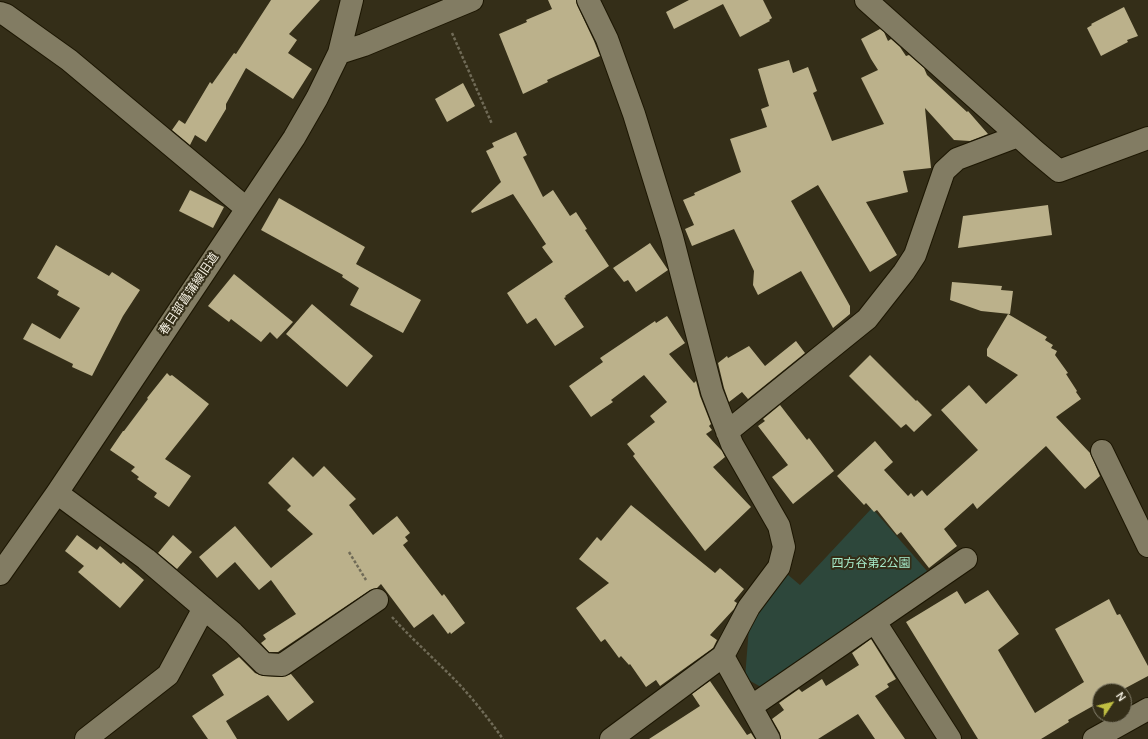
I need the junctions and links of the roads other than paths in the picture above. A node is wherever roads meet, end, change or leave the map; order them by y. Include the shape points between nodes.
1 (352, 0) edge
2 (472, 0) edge
3 (588, 0) edge
4 (866, 0) edge
5 (440, 6) edge
6 (0, 13) edge
7 (339, 53) junction
8 (1018, 136) junction
9 (1148, 138) edge
10 (246, 208) junction
11 (727, 432) junction
12 (1102, 451) dead end
13 (57, 493) junction
14 (1148, 546) edge
15 (966, 559) dead end
16 (0, 574) edge
17 (377, 600) road end
18 (204, 608) junction
19 (875, 622) junction
20 (723, 656) junction
21 (752, 706) junction
22 (1148, 708) edge
23 (86, 739) edge
24 (612, 739) edge
25 (769, 739) edge
26 (950, 739) edge
27 (1094, 739) edge

1 - 7 street, 春日部菖蒲線旧道
2 - 5 street
3 - 11 street via 607,39 634,114 672,237 712,392
4 - 8 street
5 - 7 street via 364,45
6 - 10 street via 69,60
7 - 10 street, 春日部菖蒲線旧道 via 294,138
8 - 9 street via 1059,172
8 - 11 street via 957,159 944,171 915,255 867,319
10 - 13 street, 春日部菖蒲線旧道
11 - 20 street via 779,526 784,547 779,567 749,607
12 - 14 street
13 - 16 street, 春日部菖蒲線旧道
13 - 18 street via 146,559
15 - 19 street
17 - 18 street via 282,665 264,664
18 - 23 street via 168,675
19 - 21 street
19 - 26 street
20 - 21 street
20 - 24 street
21 - 25 street
22 - 27 street

